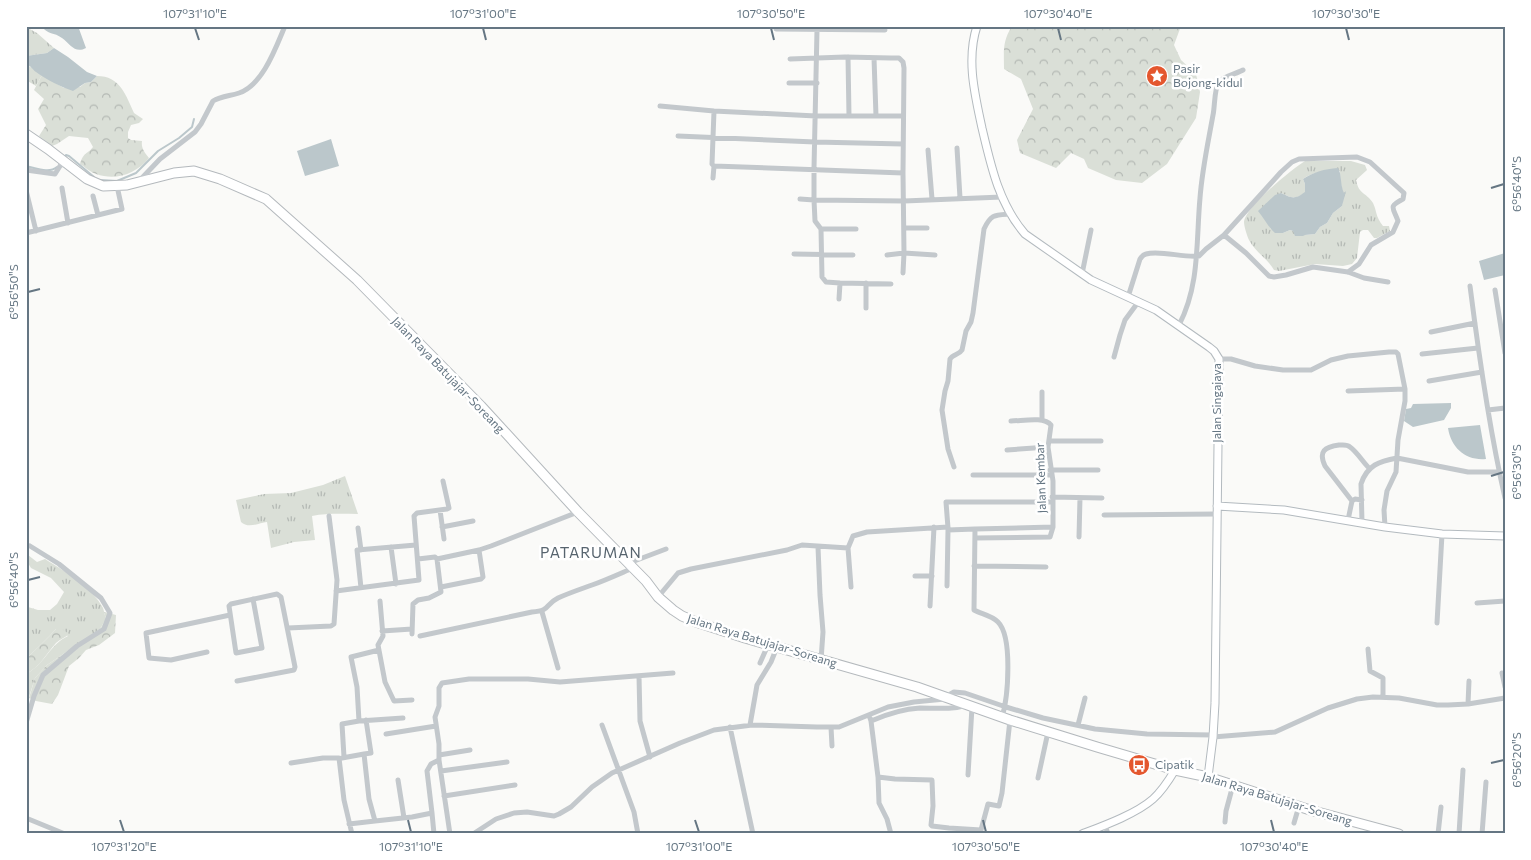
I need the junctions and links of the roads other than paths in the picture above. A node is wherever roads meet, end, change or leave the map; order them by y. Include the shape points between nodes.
1 (285, 26) edge
2 (977, 26) edge
3 (776, 29) dead end
4 (818, 30) junction
5 (885, 30) dead end
6 (848, 57) junction
7 (817, 58) junction
8 (874, 58) junction
9 (790, 59) dead end
10 (1243, 70) dead end
11 (789, 83) dead end
12 (817, 83) junction
13 (660, 106) dead end
14 (714, 111) junction
15 (816, 116) junction
16 (849, 116) junction
17 (876, 116) junction
18 (903, 116) junction
19 (26, 134) edge
20 (678, 136) dead end
21 (713, 138) junction
22 (815, 142) junction
23 (903, 144) junction
24 (957, 148) dead end
25 (928, 150) dead end
26 (65, 162) junction
27 (714, 166) junction
28 (814, 168) junction
29 (26, 170) edge
30 (903, 172) junction
31 (713, 178) dead end
32 (138, 182) junction
33 (117, 186) junction
34 (62, 188) dead end
35 (26, 190) edge
36 (94, 196) dead end
37 (1002, 197) junction
38 (960, 198) junction
39 (800, 199) dead end
40 (932, 199) junction
41 (814, 200) junction
42 (904, 201) junction
43 (1010, 214) junction
44 (98, 215) junction
45 (68, 223) junction
46 (856, 228) dead end
47 (904, 228) junction
48 (927, 228) dead end
49 (821, 229) junction
50 (1090, 230) dead end
51 (36, 231) junction
52 (26, 233) edge
53 (1224, 235) junction
54 (794, 254) dead end
55 (887, 254) dead end
56 (904, 254) junction
57 (822, 255) junction
58 (853, 255) dead end
59 (935, 255) dead end
60 (1198, 256) junction
61 (903, 272) dead end
62 (1348, 272) junction
63 (1082, 274) junction
64 (1388, 282) dead end
65 (840, 283) junction
66 (866, 283) junction
67 (891, 284) dead end
68 (1470, 286) dead end
69 (1495, 290) dead end
70 (1128, 297) junction
71 (839, 299) dead end
72 (1139, 301) junction
73 (866, 308) dead end
74 (1475, 324) junction
75 (1178, 325) junction
76 (1431, 332) dead end
77 (1478, 348) junction
78 (1505, 352) edge
79 (1422, 354) dead end
80 (1114, 357) dead end
81 (1219, 360) junction
82 (1482, 372) junction
83 (1429, 380) dead end
84 (1405, 388) junction
85 (1042, 392) dead end
86 (1348, 392) dead end
87 (1505, 408) edge
88 (1488, 410) junction
89 (1042, 420) junction
90 (1011, 421) dead end
91 (1101, 441) dead end
92 (1049, 444) junction
93 (1008, 450) dead end
94 (1397, 458) junction
95 (954, 467) dead end
96 (1369, 468) junction
97 (1098, 470) dead end
98 (1499, 472) junction
99 (1051, 473) junction
100 (973, 475) dead end
101 (443, 481) dead end
102 (1080, 498) junction
103 (1102, 498) dead end
104 (1505, 498) edge
105 (1052, 499) junction
106 (1362, 500) junction
107 (1352, 501) junction
108 (440, 510) junction
109 (1217, 510) junction
110 (578, 512) junction
111 (1104, 515) dead end
112 (329, 516) dead end
113 (1348, 520) junction
114 (473, 521) dead end
115 (1362, 522) junction
116 (442, 527) junction
117 (934, 527) junction
118 (1053, 527) junction
119 (1385, 527) junction
120 (358, 528) dead end
121 (948, 528) junction
122 (975, 529) junction
123 (1442, 534) junction
124 (1505, 536) edge
125 (1080, 537) dead end
126 (975, 538) junction
127 (444, 539) dead end
128 (416, 545) junction
129 (30, 546) dead end
130 (391, 547) junction
131 (818, 547) junction
132 (848, 548) junction
133 (666, 549) dead end
134 (361, 550) junction
135 (480, 550) junction
136 (418, 559) junction
137 (437, 560) junction
138 (631, 566) junction
139 (974, 566) junction
140 (1046, 567) dead end
141 (915, 576) dead end
142 (932, 576) junction
143 (396, 584) junction
144 (947, 586) dead end
145 (441, 587) junction
146 (851, 587) dead end
147 (361, 588) junction
148 (336, 591) junction
149 (658, 597) junction
150 (253, 599) junction
151 (1505, 601) edge
152 (380, 602) dead end
153 (1477, 603) dead end
154 (930, 606) dead end
155 (542, 612) junction
156 (230, 615) junction
157 (1437, 622) dead end
158 (288, 628) junction
159 (382, 631) junction
160 (420, 636) dead end
161 (773, 646) junction
162 (1368, 649) dead end
163 (379, 650) junction
164 (208, 652) dead end
165 (821, 660) junction
166 (760, 663) dead end
167 (558, 668) dead end
168 (674, 673) dead end
169 (1502, 673) dead end
170 (639, 676) junction
171 (237, 681) dead end
172 (1469, 681) dead end
173 (1505, 687) edge
174 (1383, 694) junction
175 (1085, 698) dead end
176 (1505, 698) edge
177 (950, 699) junction
178 (412, 700) dead end
179 (1468, 704) junction
180 (968, 706) junction
181 (1005, 714) junction
182 (403, 718) dead end
183 (870, 718) junction
184 (366, 720) junction
185 (359, 721) junction
186 (26, 723) edge
187 (602, 725) dead end
188 (750, 725) junction
189 (1078, 725) junction
190 (436, 726) junction
191 (730, 727) junction
192 (831, 727) junction
193 (1048, 732) junction
194 (386, 734) dead end
195 (1213, 736) junction
196 (832, 746) dead end
197 (470, 750) dead end
198 (364, 754) junction
199 (439, 757) junction
200 (650, 757) junction
201 (341, 758) junction
202 (291, 762) dead end
203 (507, 762) dead end
204 (619, 770) junction
205 (1175, 770) junction
206 (1464, 770) dead end
207 (441, 771) junction
208 (968, 775) dead end
209 (878, 776) junction
210 (1208, 777) junction
211 (1038, 778) dead end
212 (398, 780) dead end
213 (1486, 782) dead end
214 (515, 785) dead end
215 (1233, 785) junction
216 (444, 796) junction
217 (1299, 806) junction
218 (1441, 807) dead end
219 (432, 813) junction
220 (26, 818) edge
221 (404, 818) junction
222 (375, 821) junction
223 (1225, 822) dead end
224 (1294, 823) dead end
225 (348, 824) junction
226 (1105, 825) junction
227 (65, 834) edge
228 (125, 834) edge
229 (143, 834) edge
230 (352, 834) edge
231 (434, 834) edge
232 (450, 834) edge
233 (472, 834) edge
234 (638, 834) edge
235 (753, 834) edge
236 (891, 834) edge
237 (1082, 834) edge
238 (1108, 834) edge
239 (1399, 834) edge
240 (1438, 834) edge
241 (1459, 834) edge
242 (1482, 834) edge

1 - 32 street via 256,81 240,93 215,99 195,132 160,159
2 - 37 street, Jalan Singajaya via 971,58 975,97
3 - 4 street
4 - 5 street
4 - 7 street
6 - 7 street
6 - 8 street
6 - 16 street
7 - 9 street
7 - 12 street
8 - 17 street
8 - 18 street via 899,58 903,62
10 - 60 street via 1222,79 1216,88 1200,197
11 - 12 street
12 - 15 street
13 - 14 street
14 - 15 street
14 - 21 street
15 - 16 street
15 - 22 street
16 - 17 street
17 - 18 street
18 - 23 street
19 - 26 highway, Jalan Raya Batujajar-Soreang
20 - 21 street
21 - 22 street
21 - 27 street
22 - 23 street
22 - 28 street
23 - 30 street
24 - 38 street
25 - 40 street
26 - 29 street via 54,174
26 - 33 highway, Jalan Raya Batujajar-Soreang via 91,182
27 - 28 street
27 - 31 street
28 - 30 street
28 - 41 street
30 - 42 street
32 - 33 highway, Jalan Raya Batujajar-Soreang
32 - 110 highway, Jalan Raya Batujajar-Soreang via 194,171 266,199 357,280
33 - 44 street via 122,209
34 - 45 street
35 - 51 street
36 - 44 street
37 - 38 street
37 - 43 street, Jalan Singajaya
38 - 40 street
39 - 41 street
40 - 42 street
41 - 42 street
41 - 49 street via 815,221
42 - 47 street
43 - 63 street, Jalan Singajaya via 1026,234
43 - 95 street via 994,215 984,229 974,313 962,350 950,359 942,410
44 - 45 street
45 - 51 street
46 - 49 street
47 - 48 street
47 - 56 street
49 - 57 street
50 - 63 street
51 - 52 street
53 - 60 street
53 - 62 street via 1269,276 1313,267
53 - 62 street via 1292,162 1358,157 1370,162 1404,196 1393,206 1398,221 1393,232 1371,244 1359,264
54 - 57 street
55 - 56 street
56 - 59 street
56 - 61 street
57 - 58 street
57 - 65 street via 822,277 826,282
60 - 70 street via 1145,254 1140,259
60 - 75 street via 1190,295
62 - 64 street
63 - 70 street, Jalan Singajaya
65 - 66 street
65 - 71 street
66 - 67 street
66 - 73 street
68 - 74 street
69 - 78 street
70 - 72 street, Jalan Singajaya
72 - 75 street, Jalan Singajaya
72 - 80 street via 1125,320
74 - 76 street
74 - 77 street
75 - 81 street, Jalan Singajaya via 1214,351
77 - 79 street
77 - 82 street
81 - 84 street via 1231,359 1283,370 1311,370 1348,356 1396,352
81 - 109 street, Jalan Singajaya
82 - 83 street
82 - 88 street
84 - 86 street
84 - 94 street
85 - 89 street
87 - 88 street
88 - 98 street
89 - 90 street
89 - 92 street, Jalan Kembar via 1051,425
91 - 92 street
92 - 93 street
92 - 99 street, Jalan Kembar
94 - 96 street
94 - 98 street via 1468,472
94 - 119 street via 1396,472 1387,491
96 - 106 street via 1361,484
96 - 107 street via 1349,446 1324,450 1322,459 1325,466
97 - 99 street
98 - 104 street
99 - 100 street
99 - 105 street, Jalan Kembar
101 - 108 street via 449,508
102 - 103 street
102 - 105 street
102 - 125 street
105 - 118 street, Jalan Kembar
105 - 121 street via 946,502
106 - 107 street
106 - 115 street
107 - 113 street
108 - 116 street
108 - 128 street via 414,516
109 - 111 street
109 - 113 street via 1266,508
109 - 195 street, Jalan Singajaya
110 - 135 street
110 - 138 highway, Jalan Raya Batujajar-Soreang
112 - 148 street via 338,580
113 - 115 street
114 - 116 street
115 - 119 street
116 - 127 street
117 - 121 street, Jalan Kembar
117 - 132 street, Jalan Kembar via 860,533 853,536
117 - 142 street
118 - 122 street, Jalan Kembar
118 - 126 street via 1050,537
119 - 123 street
120 - 134 street
121 - 122 street, Jalan Kembar
121 - 144 street
122 - 126 street
123 - 124 street
123 - 157 street
126 - 139 street
128 - 130 street
128 - 136 street
129 - 186 street via 59,564 101,598 110,614 104,629 43,675
130 - 134 street
130 - 143 street
131 - 132 street
131 - 149 street via 798,546 691,569 678,574
131 - 165 street via 823,632
132 - 146 street
133 - 138 street
134 - 147 street via 357,552
135 - 137 street
135 - 145 street via 483,577
136 - 137 street via 435,557
136 - 143 street via 419,580
137 - 145 street
138 - 149 highway, Jalan Raya Batujajar-Soreang
138 - 155 street via 550,602
139 - 140 street
139 - 181 street via 974,610 999,622 1008,650
141 - 142 street
142 - 154 street
143 - 147 street
145 - 159 street via 441,592 413,604 412,632
147 - 148 street
148 - 158 street via 332,626
149 - 161 highway, Jalan Raya Batujajar-Soreang via 676,612 696,622
150 - 156 street via 229,606
150 - 156 street via 262,648 236,653
150 - 158 street via 279,595
151 - 153 street
152 - 159 street
155 - 160 street
155 - 167 street
156 - 164 street via 146,633 149,658 171,660
158 - 171 street via 296,666 294,670
159 - 163 street
161 - 165 highway, Jalan Raya Batujajar-Soreang
161 - 166 street
161 - 188 street via 771,662 757,685
162 - 174 street via 1370,671 1382,678
163 - 178 street via 385,682 394,701
163 - 185 street via 351,657
165 - 177 highway, Jalan Raya Batujajar-Soreang
168 - 170 street
169 - 173 street
170 - 190 street via 560,682 470,679 442,683
170 - 200 street via 640,721
172 - 179 street
174 - 179 street via 1437,705
174 - 195 street via 1349,700 1268,734
175 - 189 street
176 - 179 street
177 - 180 highway, Jalan Raya Batujajar-Soreang
177 - 181 street via 954,692 959,692
177 - 183 street via 902,704
180 - 181 highway, Jalan Raya Batujajar-Soreang
180 - 183 street via 906,710
180 - 208 street
181 - 189 street
181 - 193 highway, Jalan Raya Batujajar-Soreang
181 - 209 street via 1002,793 999,806 988,804 981,830 931,825 932,780
182 - 184 street
183 - 192 street
183 - 209 street
184 - 185 street
184 - 198 street via 371,753
185 - 201 street via 342,724
187 - 204 street
188 - 191 street
188 - 192 street
189 - 195 street via 1095,730
190 - 194 street
190 - 199 street
191 - 200 street via 714,730
191 - 235 street
192 - 196 street
193 - 205 highway, Jalan Raya Batujajar-Soreang
193 - 211 street
195 - 210 street, Jalan Singajaya
197 - 199 street
198 - 201 street
198 - 222 street
199 - 207 street
199 - 219 street via 427,771
200 - 204 street
201 - 202 street
201 - 225 street
203 - 207 street
204 - 233 street via 601,780 562,813 554,816 514,813 496,819
204 - 234 street
205 - 210 highway, Jalan Raya Batujajar-Soreang
205 - 226 street via 1148,802
206 - 241 street
207 - 216 street
209 - 236 street via 879,803
210 - 215 highway, Jalan Raya Batujajar-Soreang
212 - 221 street
213 - 242 street
214 - 216 street
215 - 217 highway, Jalan Raya Batujajar-Soreang
215 - 223 street
216 - 232 street
217 - 224 street
217 - 239 highway, Jalan Raya Batujajar-Soreang
218 - 240 street
219 - 221 street
219 - 231 street
220 - 227 street
221 - 222 street
222 - 225 street
225 - 230 street
226 - 237 street
226 - 238 street
228 - 229 street

